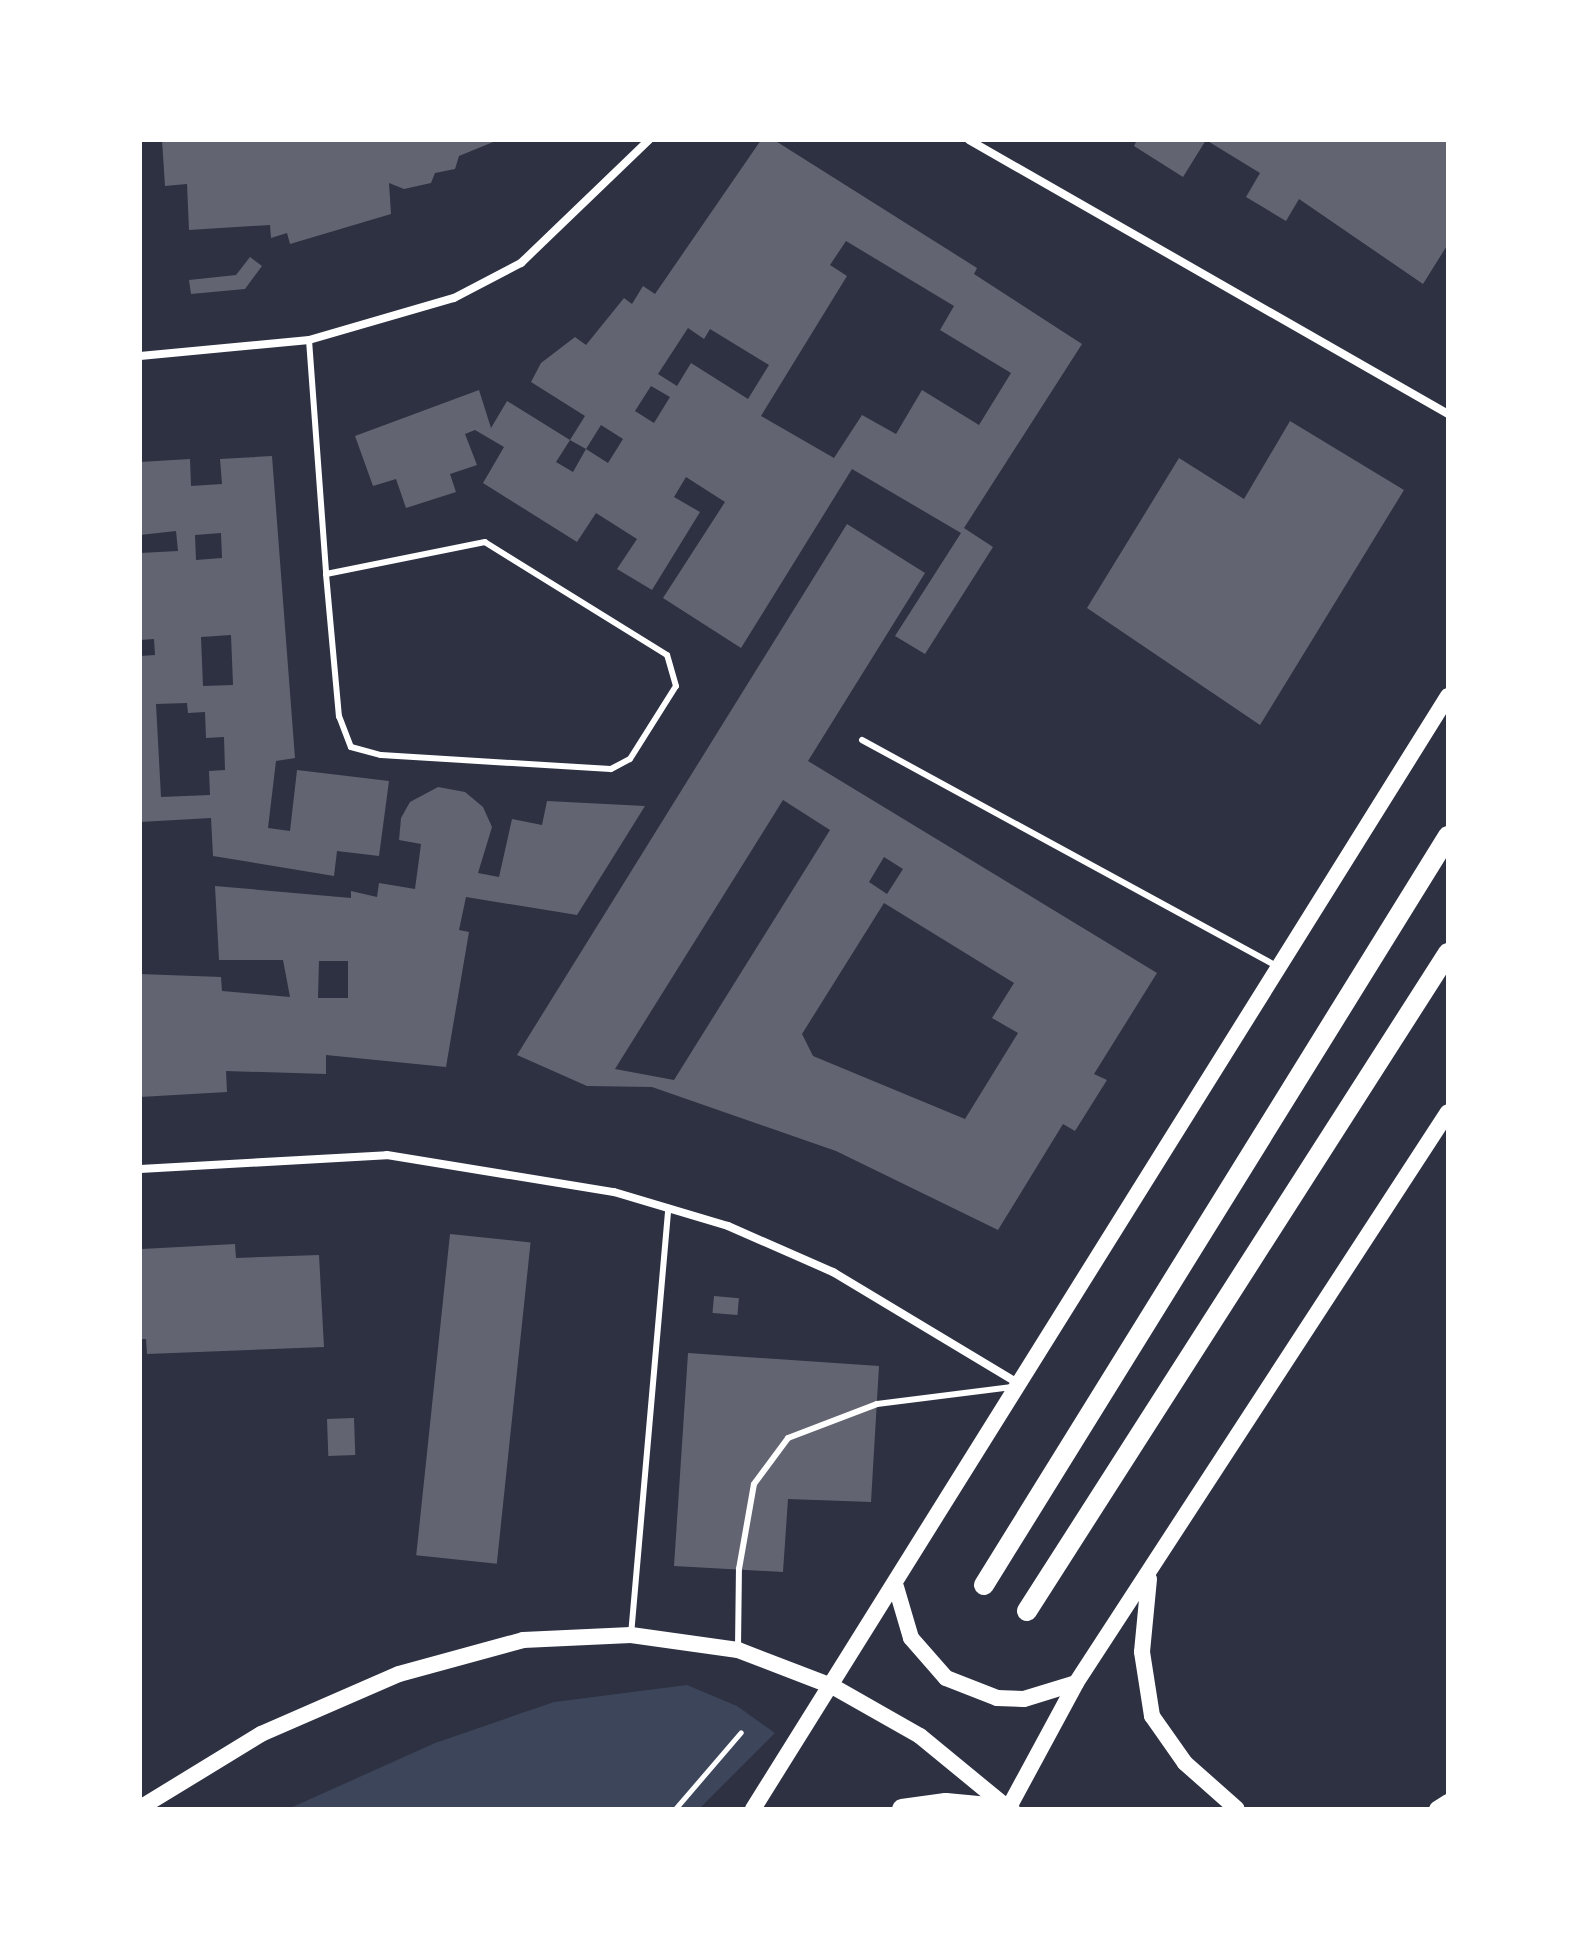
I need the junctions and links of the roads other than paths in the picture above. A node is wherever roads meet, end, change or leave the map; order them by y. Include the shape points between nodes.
1 (649, 140) edge
2 (969, 140) edge
3 (309, 340) junction
4 (140, 356) edge
5 (1448, 414) edge
6 (326, 574) junction
7 (1448, 696) edge
8 (862, 740) dead end
9 (1448, 836) edge
10 (1448, 953) edge
11 (1280, 967) junction
12 (1448, 1112) edge
13 (140, 1169) edge
14 (668, 1208) junction
15 (1022, 1385) junction
16 (1152, 1567) junction
17 (984, 1585) dead end
18 (896, 1587) junction
19 (1027, 1611) dead end
20 (631, 1635) junction
21 (738, 1650) junction
22 (1076, 1683) junction
23 (832, 1686) junction
24 (1448, 1802) edge
25 (140, 1808) edge
26 (753, 1809) edge
27 (902, 1809) edge
28 (1009, 1809) edge
29 (1237, 1809) edge
30 (1437, 1809) edge

1 - 3 street via 521,263 454,298
2 - 5 street
3 - 4 street
3 - 6 lane
6 - 6 lane via 339,716 351,747 364,753 611,769 630,759 676,686 667,655 485,542
7 - 11 main road
8 - 11 lane
9 - 17 main road
10 - 19 main road
11 - 15 main road
12 - 16 main road
13 - 14 street via 387,1155 505,1169
14 - 15 street via 833,1272
14 - 20 lane
15 - 18 main road
15 - 21 lane via 877,1404 788,1438 754,1484 739,1569
16 - 22 main road
16 - 29 main road via 1142,1652 1152,1716 1185,1763
18 - 22 main road via 911,1638 946,1678 997,1698 1024,1699
18 - 23 main road
20 - 21 main road
20 - 25 main road via 523,1640 399,1674 261,1734
21 - 23 main road
22 - 28 main road
23 - 26 main road
23 - 28 main road via 920,1736
24 - 30 main road
27 - 28 main road via 946,1803

